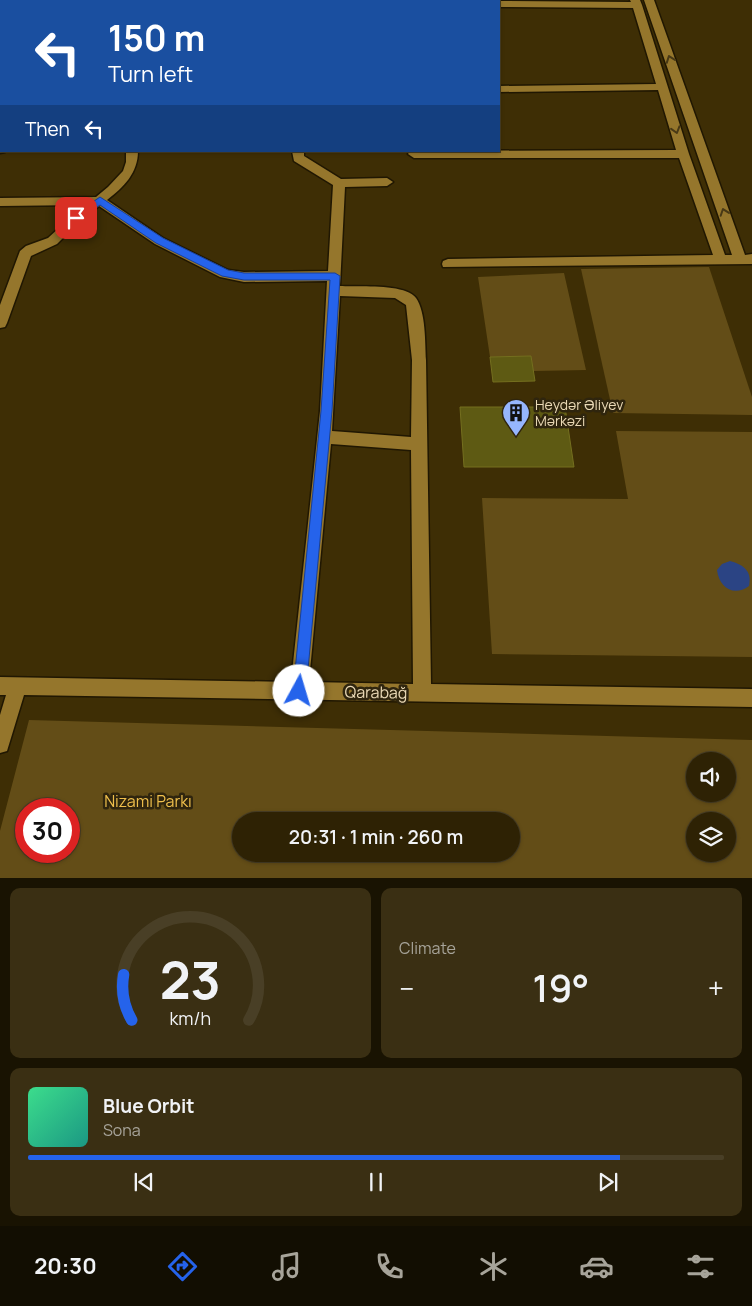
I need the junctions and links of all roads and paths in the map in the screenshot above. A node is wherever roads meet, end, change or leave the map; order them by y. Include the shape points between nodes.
1 (649, 0) edge
2 (636, 2) edge
3 (500, 4) edge
4 (663, 87) junction
5 (500, 89) edge
6 (132, 152) edge
7 (298, 152) edge
8 (414, 154) dead end
9 (683, 154) junction
10 (387, 182) dead end
11 (339, 183) junction
12 (100, 200) junction
13 (0, 202) edge
14 (720, 258) junction
15 (746, 259) edge
16 (448, 264) dead end
17 (335, 284) junction
18 (3, 307) edge
19 (0, 323) edge
20 (324, 437) junction
21 (418, 444) junction
22 (9, 686) edge
23 (299, 691) junction
24 (422, 693) junction
25 (752, 698) edge
26 (0, 744) edge

15 -> 1 street
2 - 3 street
2 - 4 street
4 - 5 street
4 -> 9 street
6 - 12 street via 133,160 123,179 116,189
7 - 11 street via 298,158
8 - 9 street
9 - 14 street
10 - 11 street
11 - 17 street
12 - 13 street
12 - 17 street via 159,240 226,274
12 - 18 street via 50,243 33,247 24,254
14 - 15 street
14 - 16 street
17 - 20 street
17 - 21 street via 395,293 410,299 414,307 418,356
18 - 19 street
20 - 21 street
20 - 23 street
21 - 24 street
22 - 23 street, Qarabağ
22 - 26 street
23 - 24 street, Qarabağ
24 - 25 street, Qarabağ

